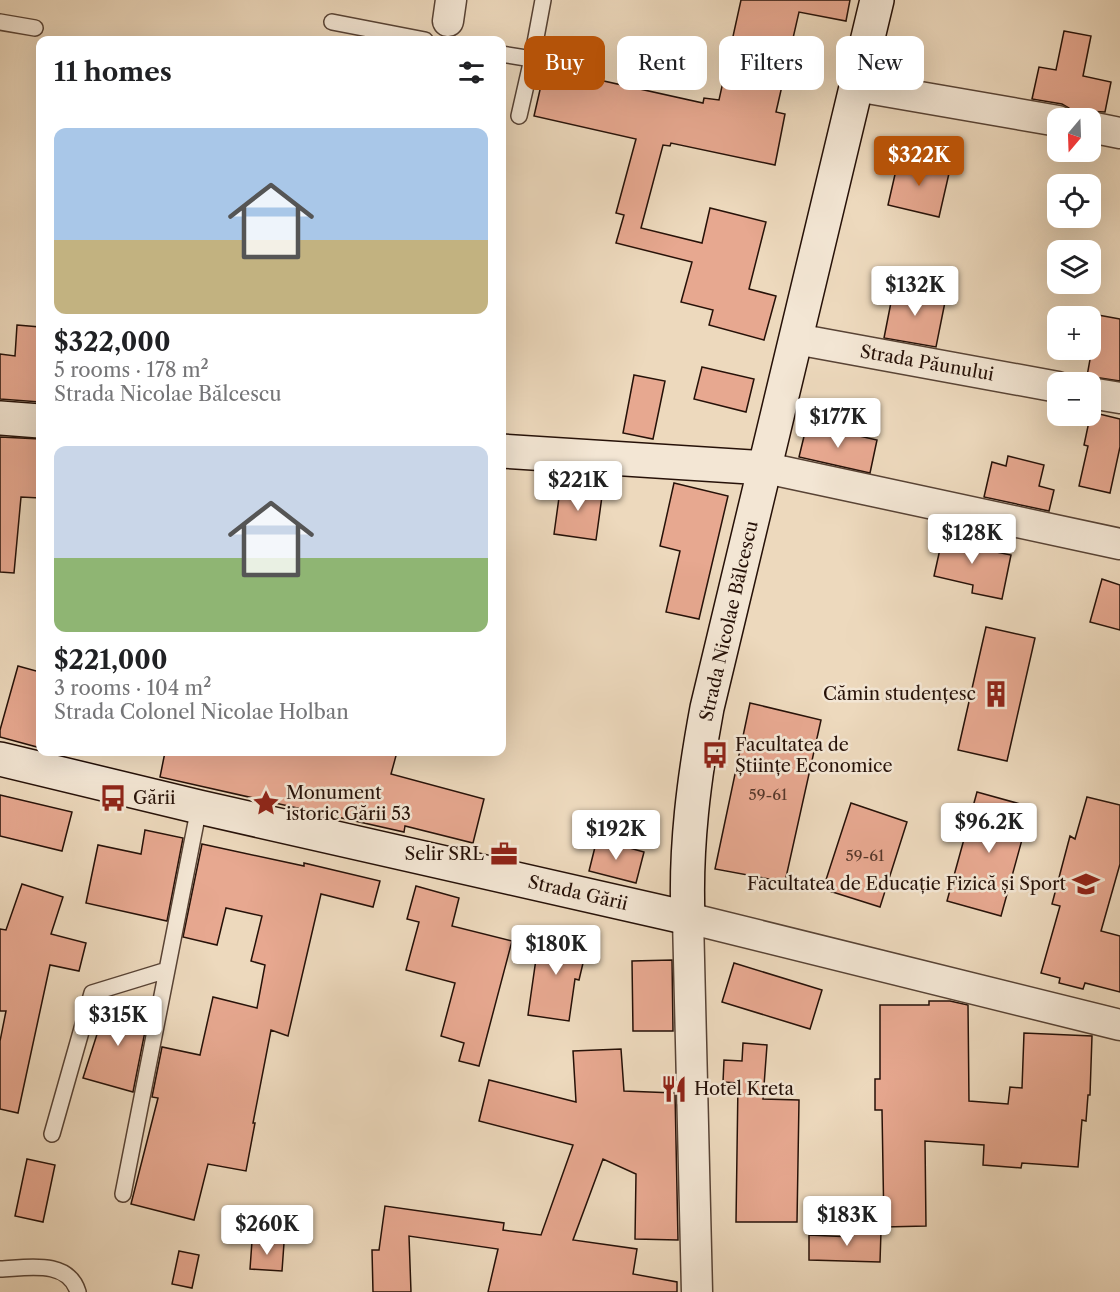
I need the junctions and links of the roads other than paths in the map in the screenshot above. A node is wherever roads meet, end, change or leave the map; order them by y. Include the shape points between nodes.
1 (543, 0) edge
2 (877, 0) edge
3 (0, 22) edge
4 (332, 22) dead end
5 (35, 28) dead end
6 (404, 36) edge
7 (536, 36) edge
8 (868, 36) edge
9 (506, 55) edge
10 (524, 58) edge
11 (525, 90) edge
12 (855, 90) edge
13 (878, 90) edge
14 (519, 116) dead end
15 (1047, 120) edge
16 (1101, 129) edge
17 (1120, 133) edge
18 (796, 339) junction
19 (1047, 385) edge
20 (1101, 395) edge
21 (1120, 398) edge
22 (0, 418) edge
23 (36, 421) edge
24 (506, 451) edge
25 (766, 468) junction
26 (1120, 544) edge
27 (0, 759) edge
28 (199, 807) junction
29 (688, 918) junction
30 (167, 970) junction
31 (1120, 1025) edge
32 (52, 1134) dead end
33 (123, 1194) dead end
34 (0, 1269) edge
35 (78, 1292) edge
36 (697, 1292) edge

1 - 7 lane
2 - 8 main road, Strada Nicolae Bălcescu
3 - 5 lane
4 - 6 lane
9 - 10 lane
11 - 14 lane
12 - 18 main road, Strada Nicolae Bălcescu
13 - 15 street
16 - 17 street
18 - 19 street, Strada Păunului
18 - 25 main road, Strada Nicolae Bălcescu
20 - 21 street
22 - 23 main road
24 - 25 main road
25 - 26 street
25 - 29 main road, Strada Nicolae Bălcescu via 707,708 689,835
27 - 28 main road, Strada Gării
28 - 29 main road, Strada Gării
28 - 30 lane
29 - 31 street, Strada Gării
29 - 36 street, Strada Nicolae Bălcescu
30 - 32 lane via 92,993
30 - 33 lane
34 - 35 lane via 47,1268 67,1273

